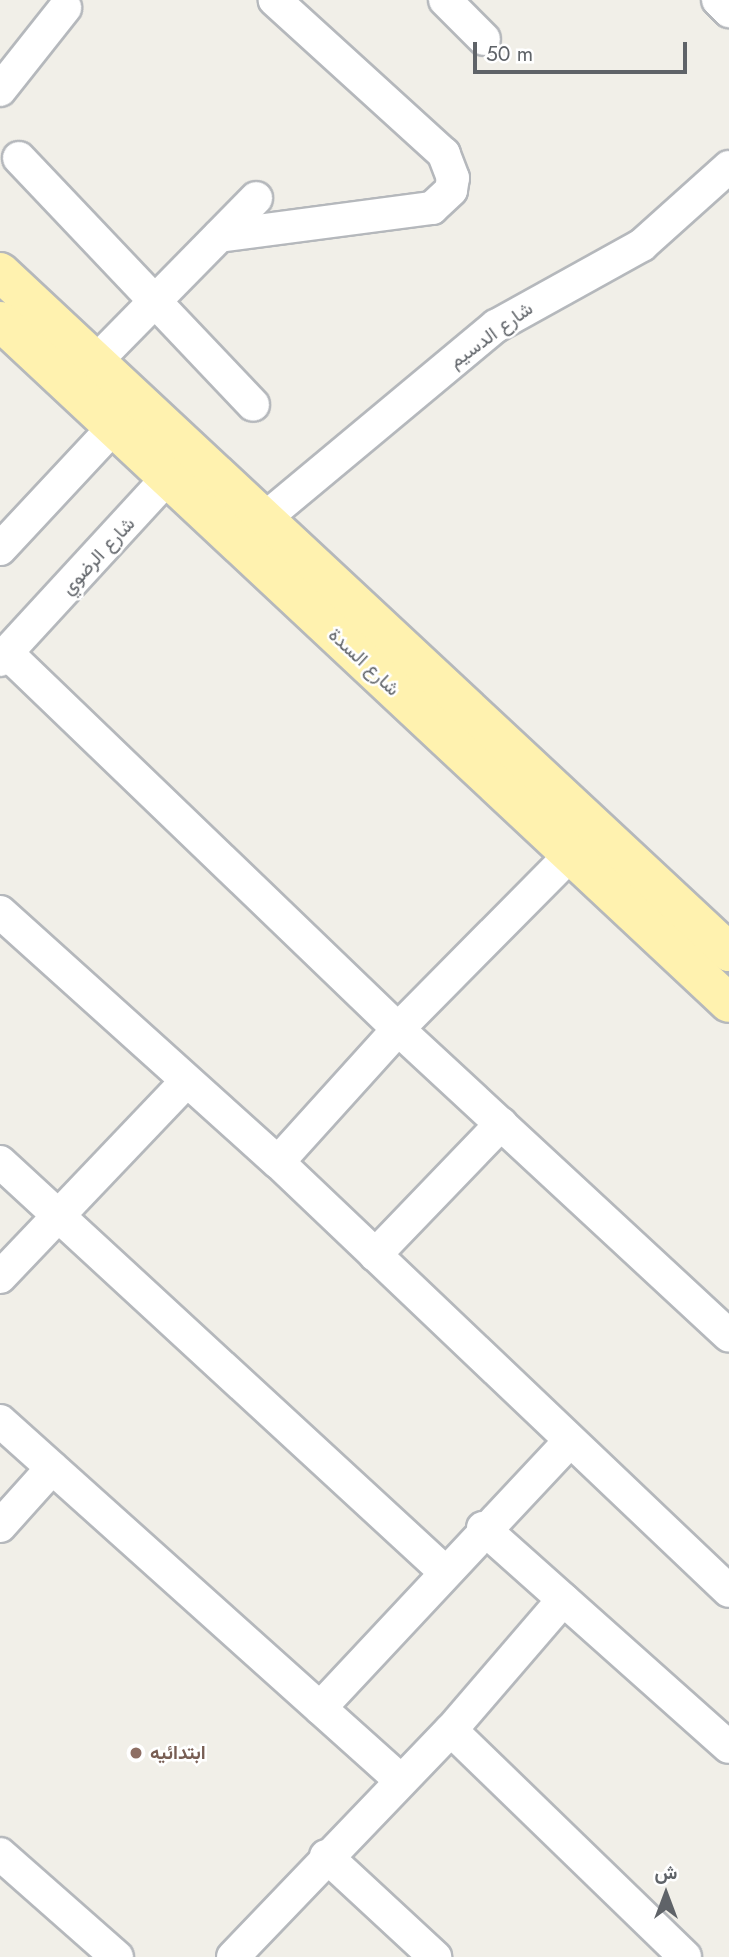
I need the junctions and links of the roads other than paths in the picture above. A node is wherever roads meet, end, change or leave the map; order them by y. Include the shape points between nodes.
1 (275, 0) edge
2 (445, 0) edge
3 (718, 0) edge
4 (65, 8) dead end
5 (729, 11) edge
6 (484, 39) dead end
7 (0, 90) edge
8 (19, 158) dead end
9 (724, 180) edge
10 (256, 198) dead end
11 (219, 236) junction
12 (0, 272) edge
13 (155, 302) junction
14 (0, 321) edge
15 (97, 360) junction
16 (253, 405) dead end
17 (143, 407) junction
18 (112, 429) junction
19 (191, 449) junction
20 (168, 481) junction
21 (264, 519) junction
22 (0, 549) edge
23 (3, 656) edge
24 (572, 853) junction
25 (0, 912) edge
26 (729, 952) edge
27 (729, 1003) edge
28 (398, 1028) junction
29 (185, 1083) junction
30 (501, 1124) junction
31 (0, 1162) edge
32 (278, 1162) junction
33 (57, 1218) junction
34 (374, 1255) junction
35 (0, 1277) edge
36 (729, 1335) edge
37 (0, 1421) edge
38 (568, 1443) junction
39 (52, 1468) junction
40 (0, 1526) edge
41 (483, 1528) junction
42 (444, 1571) junction
43 (729, 1591) edge
44 (563, 1600) junction
45 (320, 1708) junction
46 (451, 1730) junction
47 (729, 1747) edge
48 (398, 1778) junction
49 (0, 1854) edge
50 (326, 1856) junction
51 (117, 1957) edge
52 (233, 1957) edge
53 (435, 1957) edge
54 (685, 1957) edge

1 - 11 street via 444,154 453,178 451,190 432,208
2 - 6 street
3 - 5 street
4 - 7 street
8 - 13 street
9 - 21 street, شارع الدسيم via 642,245 496,326
10 - 11 street
11 - 13 street
12 - 15 main road, شارع السدة
13 - 15 street
13 - 16 street
14 - 18 main road, شارع السدة
15 - 17 main road, شارع السدة
17 - 18 street
17 - 19 main road, شارع السدة
18 - 20 main road, شارع السدة
18 - 22 street
19 - 20 street, شارع الرضوي
19 - 21 main road, شارع السدة
20 - 23 street, شارع الرضوي
20 - 24 main road, شارع السدة
21 - 26 main road, شارع السدة
23 - 28 street
24 - 27 main road, شارع السدة
24 - 28 street
25 - 29 street
28 - 30 street
28 - 32 street
29 - 32 street
29 - 33 street
30 - 34 street
30 - 36 street
31 - 33 street
32 - 34 street
33 - 35 street
33 - 42 street
34 - 38 street
37 - 39 street
38 - 41 street
38 - 43 street
39 - 40 street
39 - 45 street
41 - 42 street
41 - 44 street
42 - 45 street
44 - 46 street
44 - 47 street
45 - 48 street
46 - 48 street
46 - 54 street
48 - 50 street
49 - 51 street
50 - 52 street
50 - 53 street

